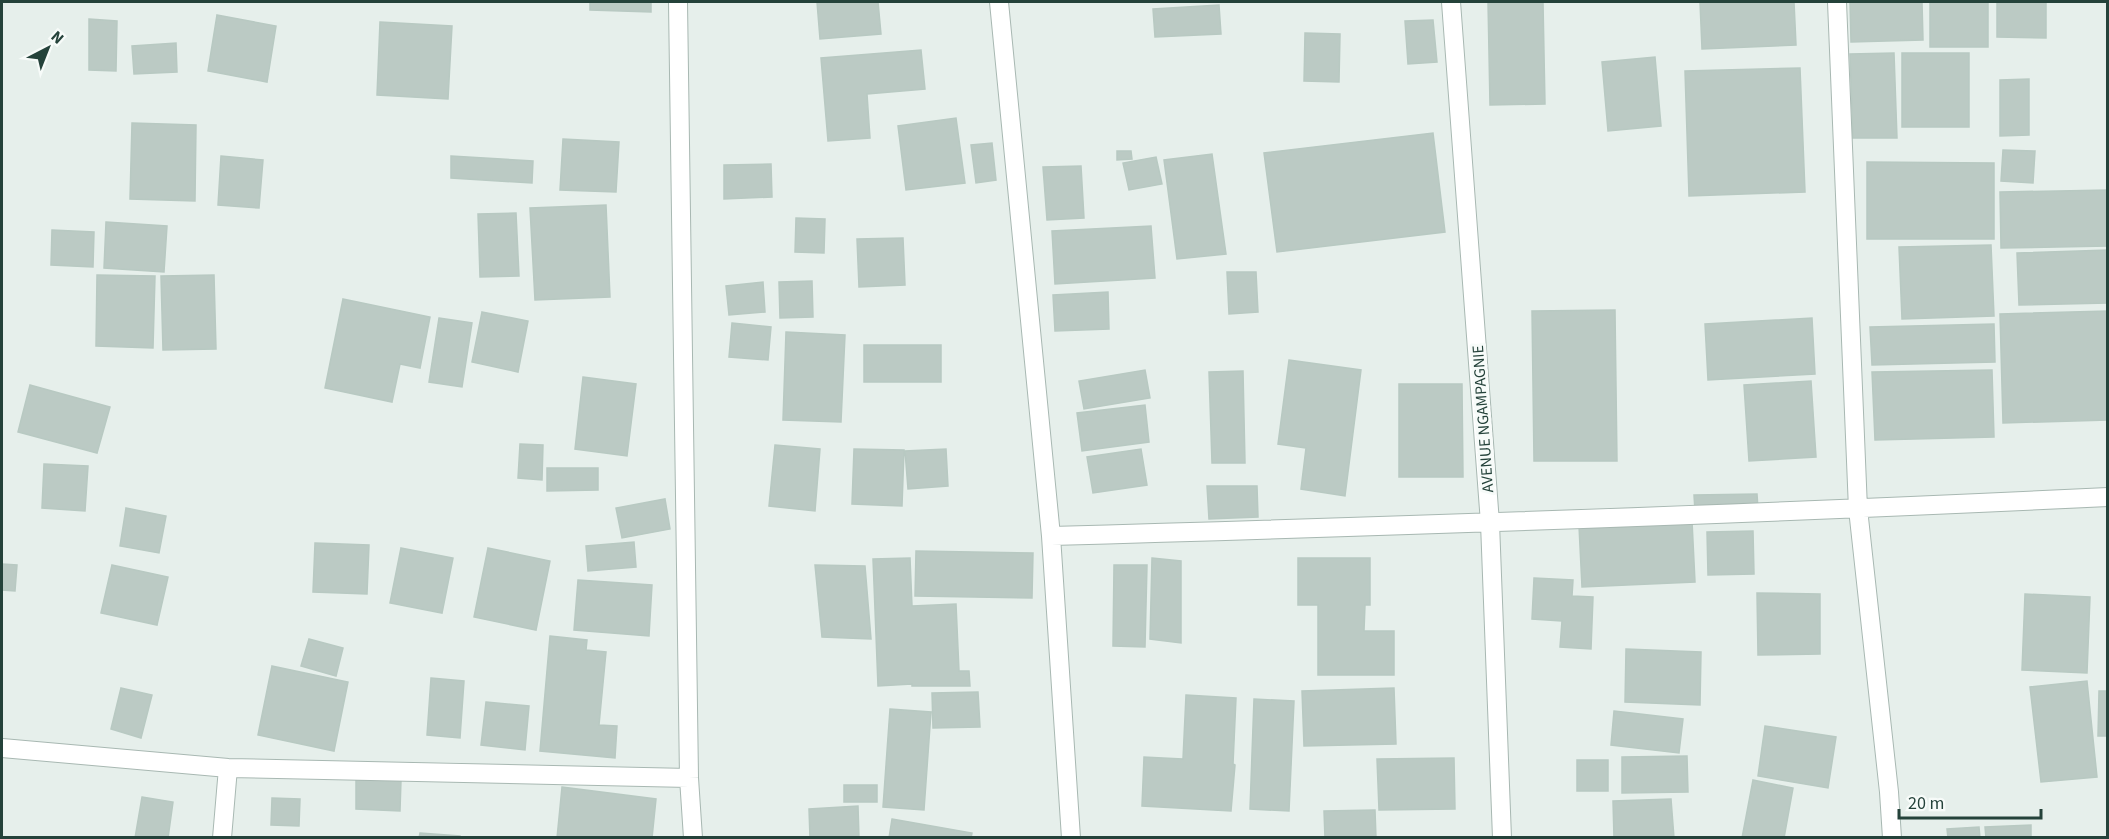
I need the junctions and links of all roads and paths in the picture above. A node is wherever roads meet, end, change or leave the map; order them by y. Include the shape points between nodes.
1 (678, 2) edge
2 (999, 2) edge
3 (1451, 2) edge
4 (1837, 2) edge
5 (2108, 497) edge
6 (1858, 509) junction
7 (1490, 523) junction
8 (1051, 536) junction
9 (2, 748) edge
10 (228, 768) junction
11 (689, 778) junction
12 (222, 837) edge
13 (693, 837) edge
14 (1071, 837) edge
15 (1502, 837) edge
16 (1892, 837) edge

1 - 11 street
2 - 8 street
3 - 7 street, AVENUE NGAMPAGNIE
4 - 6 street
5 - 6 street
6 - 7 street
6 - 16 street
7 - 8 street
7 - 15 street, AVENUE NGAMPAGNIE
8 - 14 street
9 - 10 street
10 - 11 street
10 - 12 street
11 - 13 street

